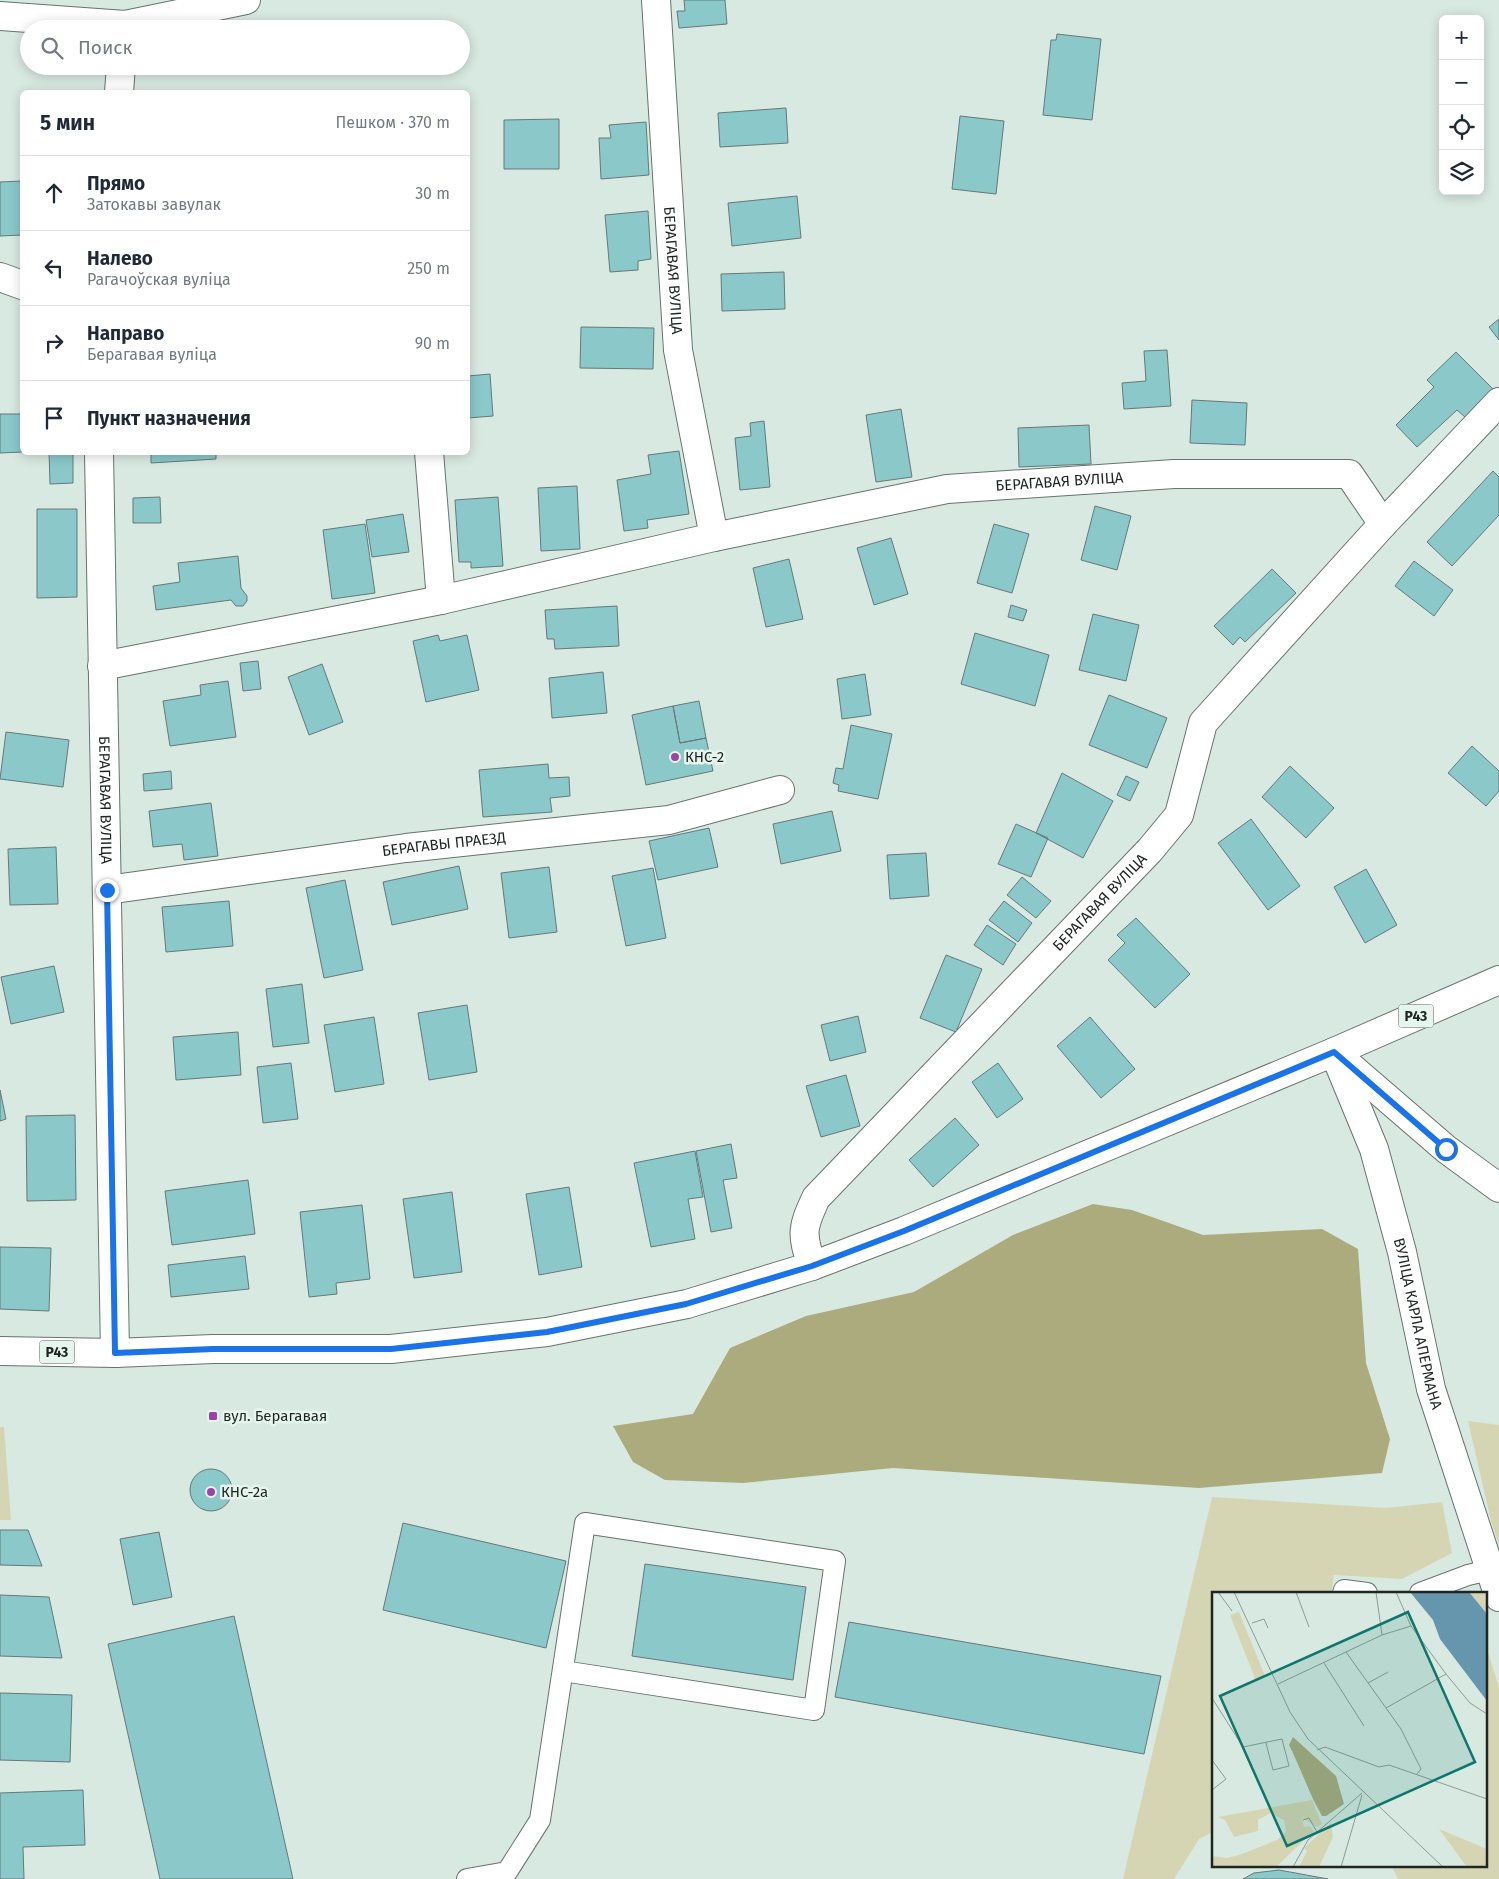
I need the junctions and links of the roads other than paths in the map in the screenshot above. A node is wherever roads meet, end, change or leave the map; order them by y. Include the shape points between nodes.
1 (246, 0) edge
2 (656, 0) edge
3 (0, 16) edge
4 (45, 20) edge
5 (156, 20) edge
6 (120, 75) edge
7 (118, 90) edge
8 (0, 277) edge
9 (20, 284) edge
10 (1499, 402) edge
11 (99, 455) edge
12 (429, 455) edge
13 (1383, 524) junction
14 (714, 537) junction
15 (441, 600) junction
16 (102, 666) junction
17 (780, 790) dead end
18 (107, 890) junction
19 (1499, 980) edge
20 (1334, 1052) junction
21 (1499, 1188) edge
22 (812, 1266) junction
23 (0, 1351) edge
24 (115, 1353) junction
25 (1490, 1570) junction
26 (1343, 1592) edge
27 (1359, 1592) edge
28 (1423, 1592) edge
29 (1499, 1597) edge
30 (563, 1671) junction
31 (467, 1879) edge

1 - 5 street
2 - 14 street, БЕРАГАВАЯ ВУЛІЦА via 678,350
3 - 4 street
6 - 7 street
8 - 9 street
10 - 13 street, БЕРАГАВАЯ ВУЛІЦА
11 - 16 street, БЕРАГАВАЯ ВУЛІЦА
12 - 15 street
13 - 14 street, БЕРАГАВАЯ ВУЛІЦА via 1349,474 1174,474 947,489
13 - 22 street, БЕРАГАВАЯ ВУЛІЦА via 1203,723 1179,815 1150,850 816,1198 806,1220 804,1241
14 - 15 street, БЕРАГАВАЯ ВУЛІЦА
15 - 16 street, БЕРАГАВАЯ ВУЛІЦА
16 - 18 street, БЕРАГАВАЯ ВУЛІЦА
17 - 18 street, БЕРАГАВЫ ПРАЕЗД via 668,820 406,848
18 - 24 street, БЕРАГАВАЯ ВУЛІЦА
19 - 20 street, Р43
20 - 21 street via 1446,1149
20 - 22 street, Р43 via 904,1231
20 - 25 street, ВУЛІЦА КАРЛА АПЕРМАНА via 1374,1149 1402,1252 1431,1390
22 - 24 street, Р43 via 686,1304 547,1332 391,1349 213,1349
23 - 24 street, Р43
25 - 28 lane
25 - 29 street, ВУЛІЦА КАРЛА АПЕРМАНА
26 - 27 lane
30 - 30 lane via 585,1523 835,1561 814,1710
30 - 31 lane via 540,1820 507,1872

